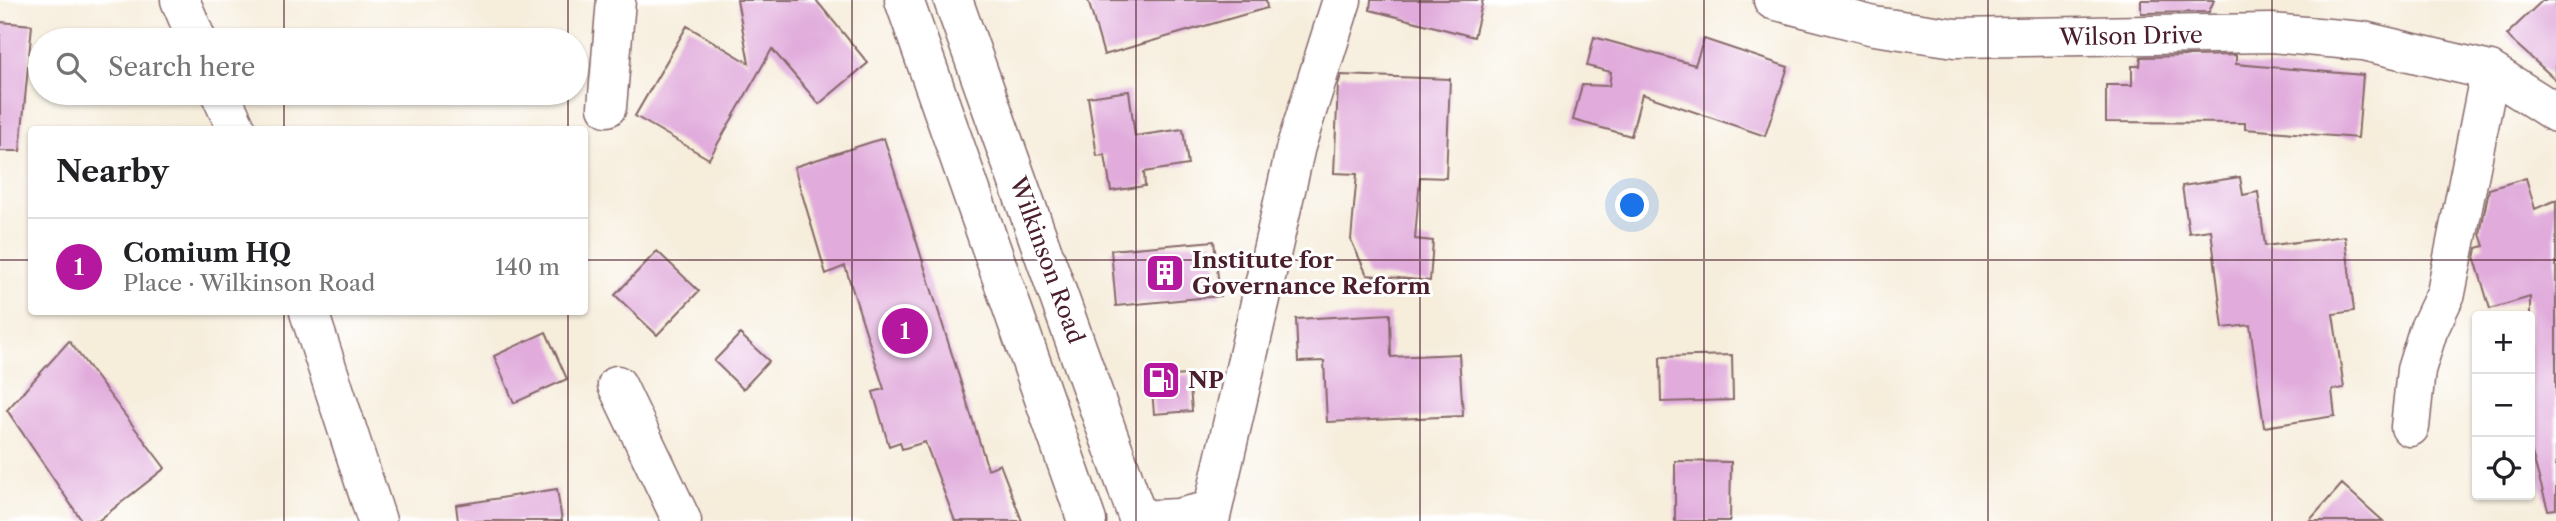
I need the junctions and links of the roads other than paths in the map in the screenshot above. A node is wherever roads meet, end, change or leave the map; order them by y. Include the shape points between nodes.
1 (180, 0) edge
2 (616, 0) edge
3 (904, 0) edge
4 (953, 0) edge
5 (1342, 0) edge
6 (1773, 0) edge
7 (192, 28) edge
8 (2490, 71) junction
9 (226, 105) edge
10 (607, 107) dead end
11 (2556, 113) edge
12 (235, 126) edge
13 (310, 315) edge
14 (617, 385) dead end
15 (2410, 427) dead end
16 (1209, 517) edge
17 (1139, 520) edge
18 (377, 521) edge
19 (682, 521) edge
20 (1087, 521) edge

1 - 7 main road
2 - 10 main road
3 - 20 main road, Wilkinson Road
4 - 17 main road, Wilkinson Road
5 - 16 main road via 1296,146
6 - 8 main road, Wilson Drive via 1874,26 1955,38 2272,33 2363,41
8 - 11 main road, Wilson Drive
8 - 15 main road via 2446,293 2416,370
9 - 12 main road
13 - 18 main road
14 - 19 main road
16 - 17 main road

